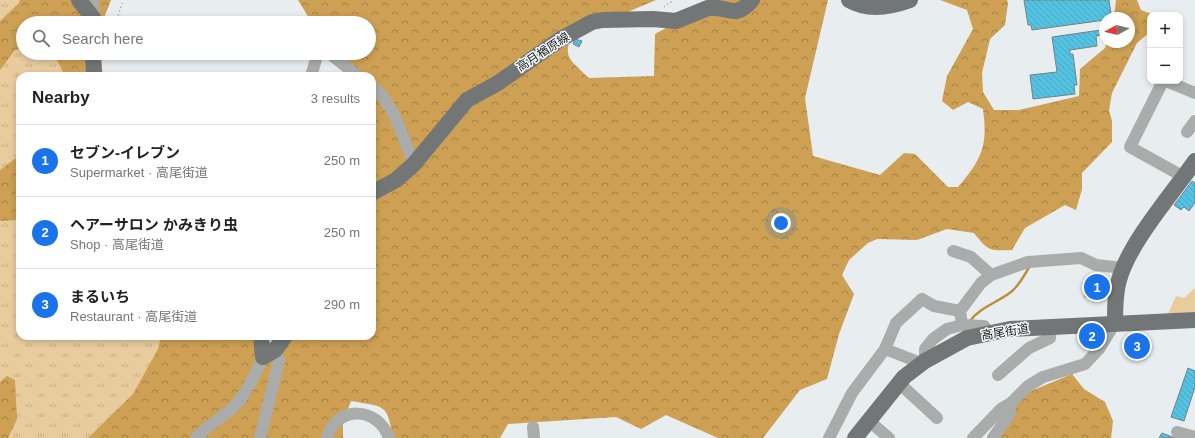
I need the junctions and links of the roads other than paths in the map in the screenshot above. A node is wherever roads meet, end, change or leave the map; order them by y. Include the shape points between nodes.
1 (80, 0) edge
2 (93, 0) edge
3 (752, 0) edge
4 (849, 0) edge
5 (910, 0) edge
6 (90, 16) edge
7 (93, 16) edge
8 (93, 60) edge
9 (316, 60) edge
10 (338, 60) edge
11 (94, 72) edge
12 (312, 72) edge
13 (353, 72) edge
14 (1162, 84) edge
15 (1173, 84) edge
16 (376, 89) edge
17 (1195, 93) edge
18 (1195, 120) edge
19 (1187, 132) dead end
20 (1195, 161) edge
21 (414, 164) junction
22 (1184, 177) junction
23 (376, 191) edge
24 (953, 251) dead end
25 (1124, 268) junction
26 (991, 275) junction
27 (960, 311) junction
28 (1195, 320) edge
29 (1115, 323) junction
30 (962, 325) junction
31 (1051, 326) junction
32 (989, 332) junction
33 (275, 340) edge
34 (265, 344) edge
35 (885, 349) junction
36 (923, 362) junction
37 (998, 375) dead end
38 (899, 383) junction
39 (1011, 403) junction
40 (937, 418) dead end
41 (868, 420) junction
42 (1177, 432) dead end
43 (1195, 436) edge
44 (196, 438) edge
45 (260, 438) edge
46 (327, 438) edge
47 (388, 438) edge
48 (830, 438) edge
49 (854, 438) edge
50 (889, 438) edge
51 (973, 438) edge
52 (993, 438) edge

1 - 6 main road
2 - 7 street
3 - 21 main road, 高月楢原線 via 740,10 708,8 676,21 614,18 592,22 559,40 498,83 467,100
4 - 5 main road via 879,8
8 - 11 main road
9 - 12 street
10 - 13 street
14 - 22 street via 1130,147
15 - 17 street
16 - 21 street via 389,106
18 - 19 street
20 - 22 main road
21 - 23 main road, 高月楢原線 via 396,180
22 - 25 main road via 1135,245
24 - 26 street via 971,258
25 - 26 street via 1096,265 1080,258 1028,262
25 - 29 main road via 1116,294
26 - 27 street via 981,283
27 - 30 street
27 - 35 street via 934,306 922,299 896,323
28 - 29 main road, 高尾街道
29 - 31 main road, 高尾街道
29 - 39 street via 1099,349 1085,364 1043,377 1028,386
30 - 32 street via 984,326
30 - 36 street via 947,328 933,339 925,349
31 - 32 main road, 高尾街道
31 - 37 street via 1050,338 1029,348
32 - 36 main road, 高尾街道 via 967,338
33 - 34 main road
34 - 44 street via 241,399
34 - 45 street via 279,361
35 - 36 street
35 - 48 street via 852,393
36 - 38 main road, 高尾街道
38 - 40 street
38 - 41 main road, 高尾街道
39 - 51 street
39 - 52 street via 1009,415
41 - 49 main road, 高尾街道
41 - 50 street
42 - 43 street
46 - 47 street via 338,421 346,416 368,414 386,429

